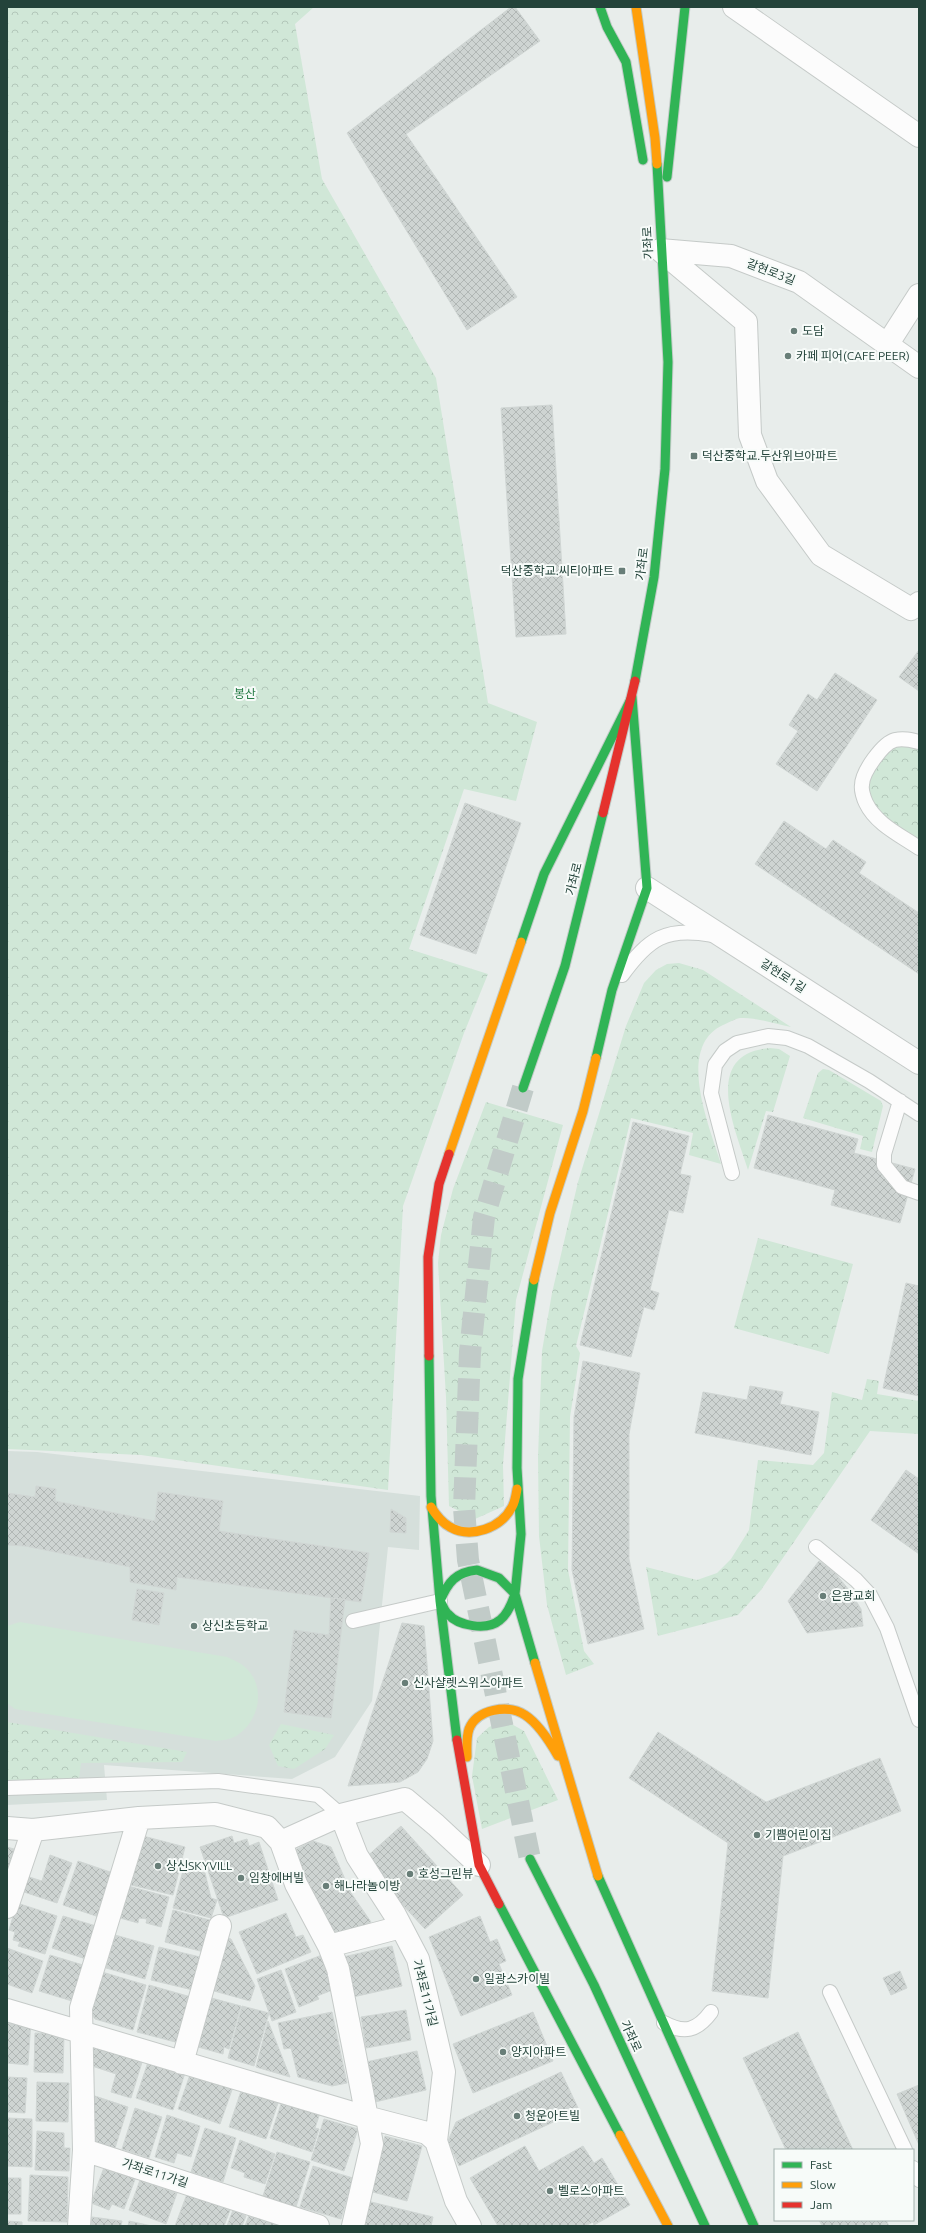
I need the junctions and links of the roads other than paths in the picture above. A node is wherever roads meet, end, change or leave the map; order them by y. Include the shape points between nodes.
1 (600, 7) edge
2 (636, 7) edge
3 (642, 7) edge
4 (686, 7) edge
5 (734, 7) edge
6 (640, 28) junction
7 (919, 136) edge
8 (646, 172) dead end
9 (648, 187) dead end
10 (660, 250) junction
11 (919, 295) edge
12 (887, 345) junction
13 (919, 367) edge
14 (919, 603) edge
15 (632, 698) junction
16 (919, 742) edge
17 (919, 848) edge
18 (647, 888) junction
19 (721, 936) junction
20 (612, 990) junction
21 (919, 1064) edge
22 (523, 1088) tunnel mouth
23 (900, 1101) junction
24 (919, 1114) edge
25 (732, 1173) dead end
26 (919, 1193) edge
27 (518, 1486) junction
28 (431, 1507) junction
29 (816, 1547) dead end
30 (515, 1594) junction
31 (440, 1601) junction
32 (353, 1621) dead end
33 (919, 1720) edge
34 (570, 1778) junction
35 (7, 1788) edge
36 (466, 1792) junction
37 (341, 1814) junction
38 (140, 1818) junction
39 (7, 1828) edge
40 (33, 1830) junction
41 (274, 1835) junction
42 (530, 1859) tunnel mouth
43 (479, 1865) junction
44 (7, 1907) edge
45 (220, 1926) dead end
46 (401, 1927) junction
47 (329, 1946) junction
48 (830, 1992) dead end
49 (7, 2010) edge
50 (711, 2012) dead end
51 (664, 2023) junction
52 (82, 2032) junction
53 (182, 2063) junction
54 (366, 2117) junction
55 (436, 2141) junction
56 (905, 2149) edge
57 (84, 2150) junction
58 (914, 2170) edge
59 (919, 2180) edge
60 (79, 2226) edge
61 (318, 2226) edge
62 (353, 2226) edge
63 (470, 2226) edge
64 (668, 2226) edge
65 (705, 2226) edge
66 (754, 2226) edge

1 - 8 main road via 607,27 626,62
2 - 6 main road, 가좌로
3 - 6 main road, 가좌로
4 - 10 main road
5 - 7 street
6 - 10 main road, 가좌로 via 655,138
9 - 10 main road
10 - 12 street, 갈현로3길 via 731,256 799,282
10 - 14 street via 746,322 750,435 767,481 816,549 821,555 911,609
10 - 15 main road, 가좌로 via 668,362 665,469 654,577
11 - 12 street
12 - 13 street, 갈현로3길
15 - 18 main road
15 - 22 main road, 가좌로 via 565,966
15 - 28 main road via 544,874 440,1184 428,1257
16 - 17 lane via 906,738 894,740 880,750 861,785 866,802 876,818
18 - 19 street, 갈현로1길
18 - 20 main road
19 - 20 lane via 691,931 670,934 653,941 638,954
19 - 21 street, 갈현로1길
20 - 27 main road via 582,1110 550,1213 532,1288 518,1379
23 - 24 lane
23 - 25 lane via 808,1046 787,1038 768,1036 737,1043 725,1052 715,1066 711,1093
23 - 26 lane via 884,1154 884,1165 902,1187
27 - 28 main road via 512,1508 499,1523 481,1532 456,1531 439,1520
27 - 30 main road via 521,1534
28 - 31 main road
29 - 33 lane via 870,1595 887,1628
30 - 31 main road via 508,1584 489,1572 466,1571 447,1584
30 - 31 main road via 511,1606 499,1621 474,1626 460,1623 448,1615
30 - 34 main road
31 - 32 lane
31 - 36 main road via 457,1743
34 - 36 main road via 553,1747 525,1715 511,1709 496,1710 481,1715 469,1729
34 - 51 main road via 594,1867
35 - 37 lane via 218,1781 318,1796
36 - 43 main road
37 - 41 street
37 - 43 street via 405,1799
37 - 46 street, 가좌로11가길 via 357,1856
38 - 40 street
38 - 41 street via 215,1814
38 - 52 street via 81,2008
39 - 40 street
40 - 44 street
41 - 47 street via 296,1884
42 - 65 main road, 가좌로 via 594,1985
43 - 64 main road
45 - 53 street
46 - 47 street
46 - 55 street, 가좌로11가길 via 418,1959 444,2072
47 - 54 street via 338,1969
48 - 56 lane
49 - 52 street
50 - 51 lane via 696,2028 675,2029
51 - 66 main road
52 - 53 street
52 - 57 street
53 - 54 street
54 - 55 street via 427,2133
54 - 62 street via 372,2144
55 - 63 street, 가좌로11가길 via 456,2201
57 - 60 street
57 - 61 street, 가좌로11가길
58 - 59 lane

